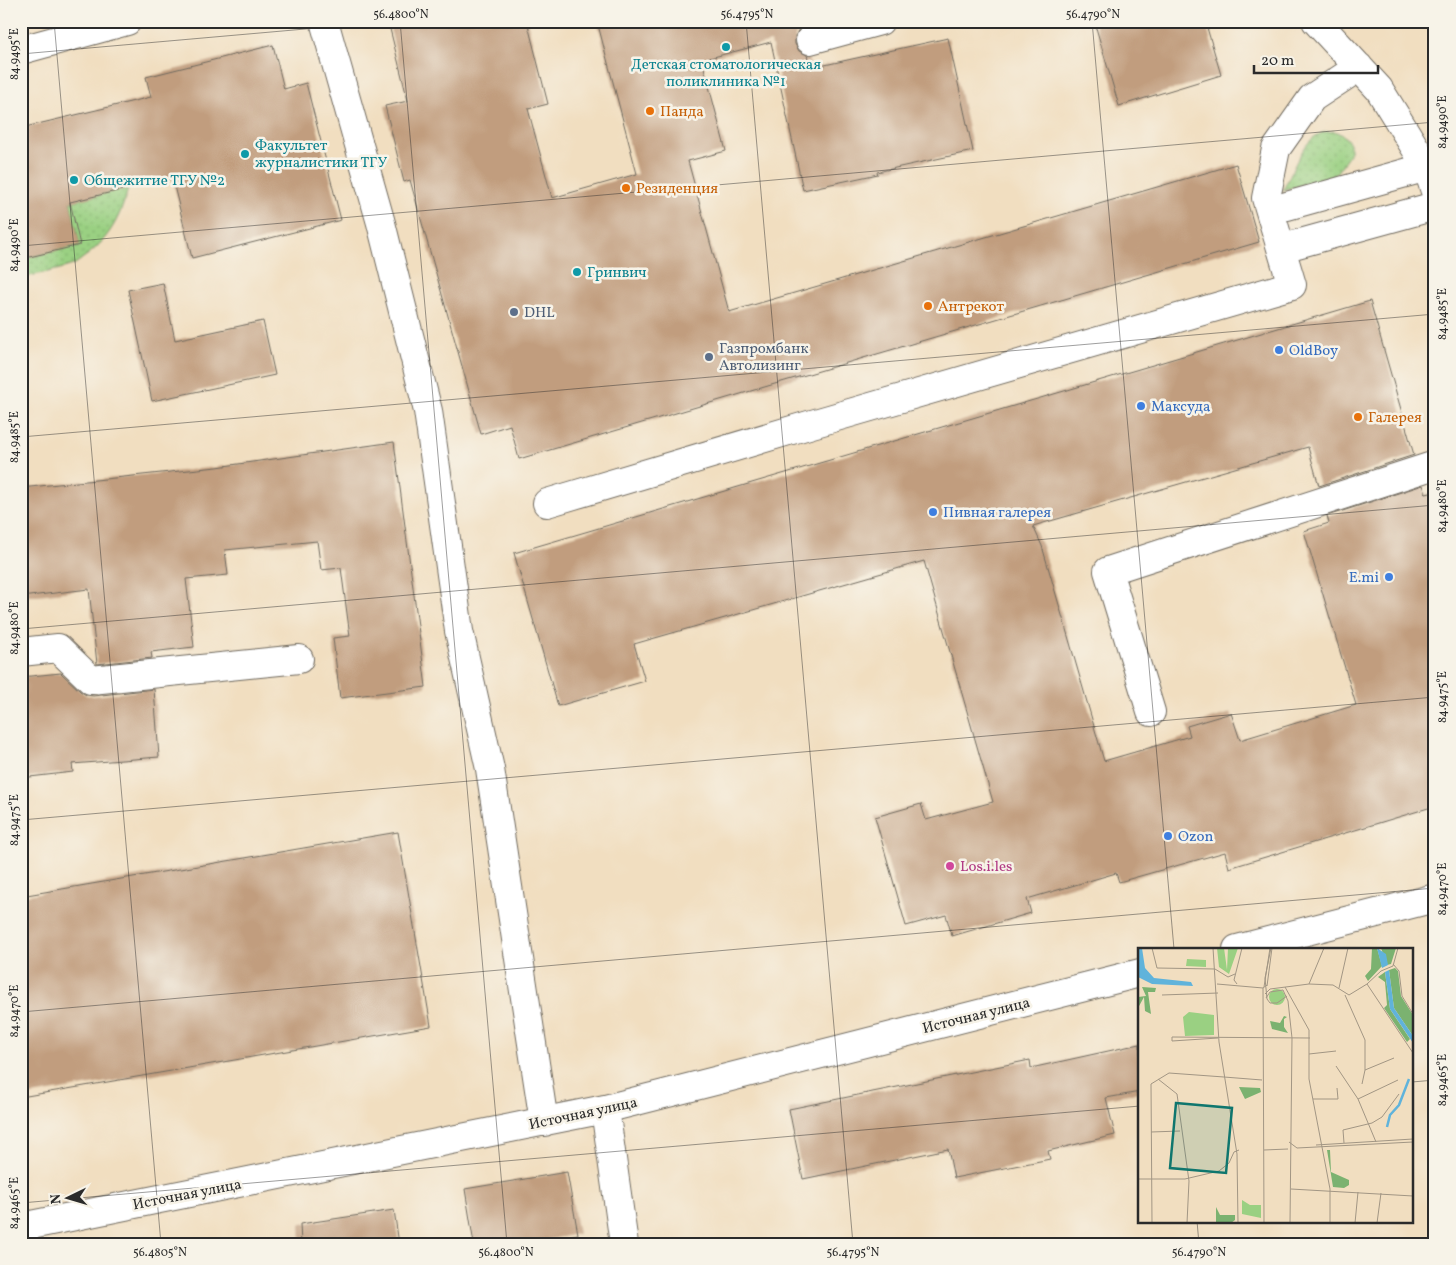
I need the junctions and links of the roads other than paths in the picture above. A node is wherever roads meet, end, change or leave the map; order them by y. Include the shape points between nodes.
1 (127, 21) edge
2 (324, 21) edge
3 (880, 21) edge
4 (1316, 21) edge
5 (810, 40) dead end
6 (21, 50) edge
7 (1359, 67) junction
8 (1431, 179) edge
9 (1287, 206) dead end
10 (1435, 206) edge
11 (1297, 244) dead end
12 (1435, 465) edge
13 (548, 503) dead end
14 (21, 652) edge
15 (299, 659) dead end
16 (1151, 712) dead end
17 (1435, 898) edge
18 (1241, 948) edge
19 (1138, 974) edge
20 (605, 1109) junction
21 (544, 1122) junction
22 (21, 1227) edge
23 (624, 1244) edge

1 - 6 street
2 - 21 street via 381,223 428,411 459,631 490,769
3 - 5 street
4 - 7 street
7 - 8 street via 1379,89
7 - 13 street via 1312,98 1276,149 1266,198 1292,285
8 - 9 street
10 - 11 street
12 - 16 street via 1108,571
14 - 15 street via 58,648 91,680
17 - 18 street
19 - 20 street, Источная улица
20 - 21 street, Источная улица
20 - 23 street
21 - 22 street, Источная улица

